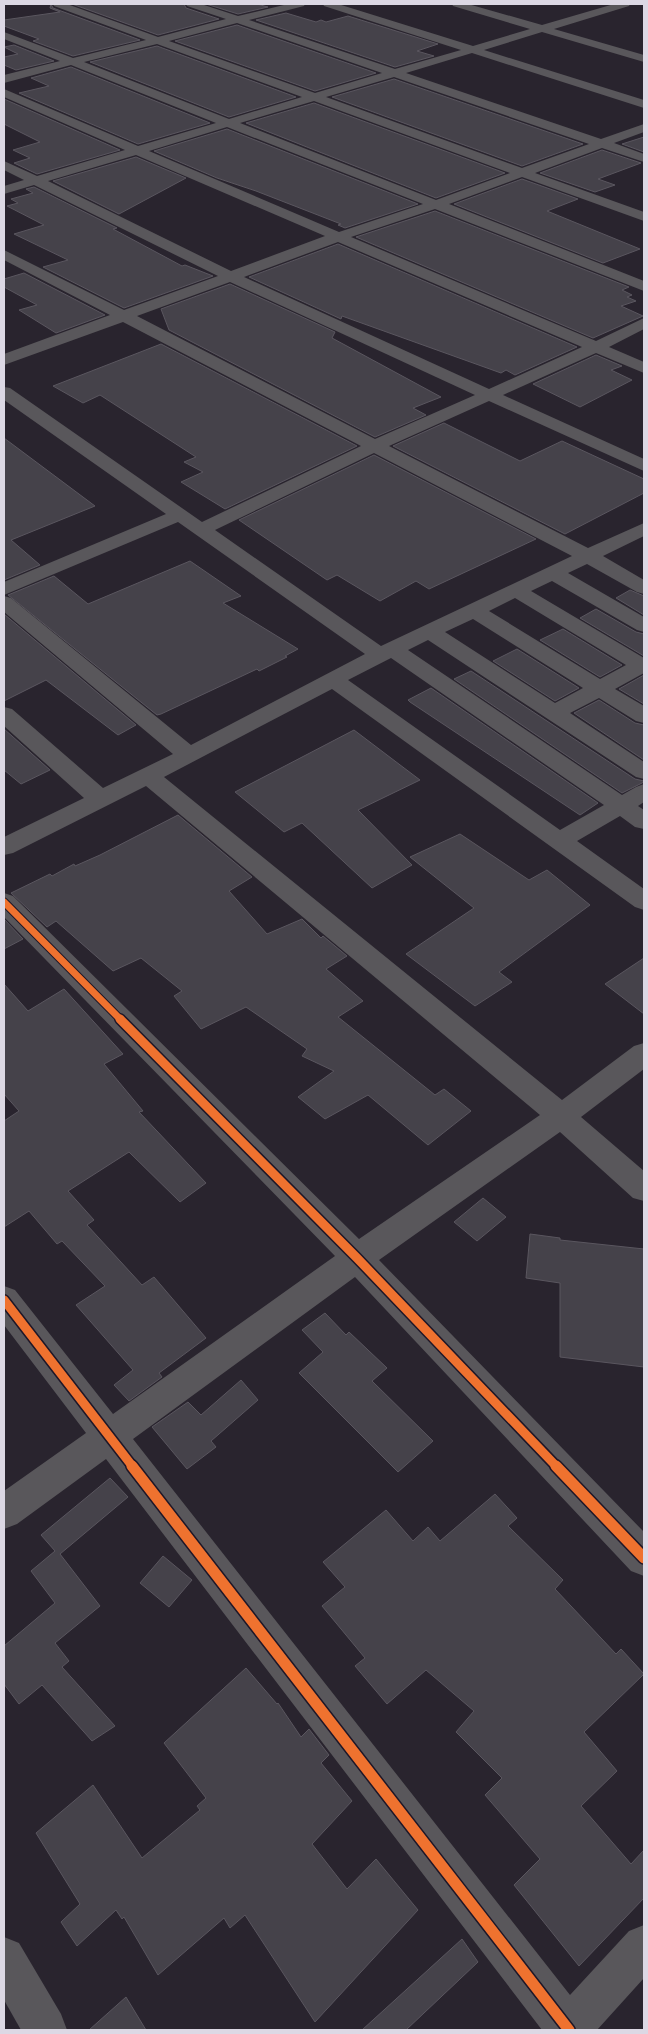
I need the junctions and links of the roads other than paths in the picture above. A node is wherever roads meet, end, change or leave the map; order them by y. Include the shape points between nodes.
1 (58, 4) edge
2 (191, 4) edge
3 (300, 4) edge
4 (328, 4) edge
5 (457, 4) edge
6 (629, 4) edge
7 (238, 20) junction
8 (542, 29) junction
9 (4, 35) edge
10 (158, 40) junction
11 (475, 50) junction
12 (644, 59) edge
13 (72, 62) junction
14 (395, 74) junction
15 (4, 78) edge
16 (4, 93) edge
17 (315, 97) junction
18 (644, 104) edge
19 (229, 123) junction
20 (644, 128) edge
21 (602, 144) junction
22 (139, 151) junction
23 (644, 158) edge
24 (4, 165) edge
25 (525, 173) junction
26 (36, 180) junction
27 (4, 190) edge
28 (436, 204) junction
29 (644, 216) edge
30 (337, 237) junction
31 (4, 254) edge
32 (230, 276) junction
33 (644, 286) edge
34 (123, 315) junction
35 (644, 323) edge
36 (597, 347) junction
37 (4, 360) edge
38 (644, 368) edge
39 (4, 392) edge
40 (486, 395) junction
41 (374, 446) junction
42 (644, 466) edge
43 (179, 515) junction
44 (202, 529) junction
45 (644, 530) edge
46 (586, 555) junction
47 (552, 572) junction
48 (644, 588) edge
49 (4, 589) edge
50 (515, 590) junction
51 (4, 602) edge
52 (473, 610) junction
53 (644, 626) edge
54 (429, 631) junction
55 (386, 652) junction
56 (643, 665) edge
57 (333, 680) junction
58 (600, 688) junction
59 (554, 713) junction
60 (4, 714) edge
61 (644, 716) edge
62 (189, 756) junction
63 (644, 772) edge
64 (147, 775) junction
65 (644, 792) edge
66 (100, 799) junction
67 (621, 806) junction
68 (644, 821) edge
69 (561, 840) junction
70 (4, 847) edge
71 (644, 900) edge
72 (4, 902) edge
73 (644, 1054) edge
74 (561, 1116) junction
75 (644, 1189) edge
76 (357, 1258) junction
77 (4, 1300) edge
78 (110, 1436) junction
79 (4, 1512) edge
80 (644, 1558) edge
81 (644, 1946) edge
82 (4, 1958) edge
83 (45, 2030) edge
84 (569, 2030) edge

1 - 10 street
2 - 7 street
3 - 7 street
4 - 11 street
5 - 8 street
6 - 8 street
7 - 10 street
7 - 14 street
8 - 11 street
8 - 12 street
9 - 13 street
10 - 13 street
10 - 17 street
11 - 14 street
11 - 18 street
13 - 15 street
13 - 19 street
14 - 17 street
14 - 21 street
16 - 22 street
17 - 19 street
17 - 25 street
19 - 22 street
19 - 28 street
20 - 21 street
21 - 23 street
21 - 25 street
22 - 26 street
22 - 30 street
24 - 26 street
25 - 28 street
25 - 29 street
26 - 27 street
26 - 32 street
28 - 30 street
28 - 33 street
30 - 32 street
30 - 36 street
31 - 34 street
32 - 34 street
32 - 40 street
34 - 37 street
34 - 41 street
35 - 36 street
36 - 38 street
36 - 40 street
39 - 43 street
40 - 41 street
40 - 42 street
41 - 44 street
41 - 46 street
43 - 44 street
43 - 49 street
44 - 55 street
45 - 46 street
46 - 47 street
46 - 48 street
47 - 50 street
47 - 53 street
50 - 52 street
50 - 56 street
51 - 62 street
52 - 54 street
52 - 58 street
54 - 55 street
54 - 59 street
55 - 57 street
55 - 67 street
56 - 58 street
57 - 62 street
57 - 69 street
58 - 59 street
58 - 61 street
59 - 63 street
60 - 66 street
62 - 64 street
64 - 66 street
64 - 74 street
65 - 67 street
66 - 70 street
67 - 68 street
67 - 69 street
69 - 71 street
72 - 76 street
73 - 74 street
74 - 75 street
74 - 76 street
76 - 78 street
76 - 80 street
77 - 78 street
78 - 79 street
78 - 84 street
81 - 84 street
82 - 83 street

